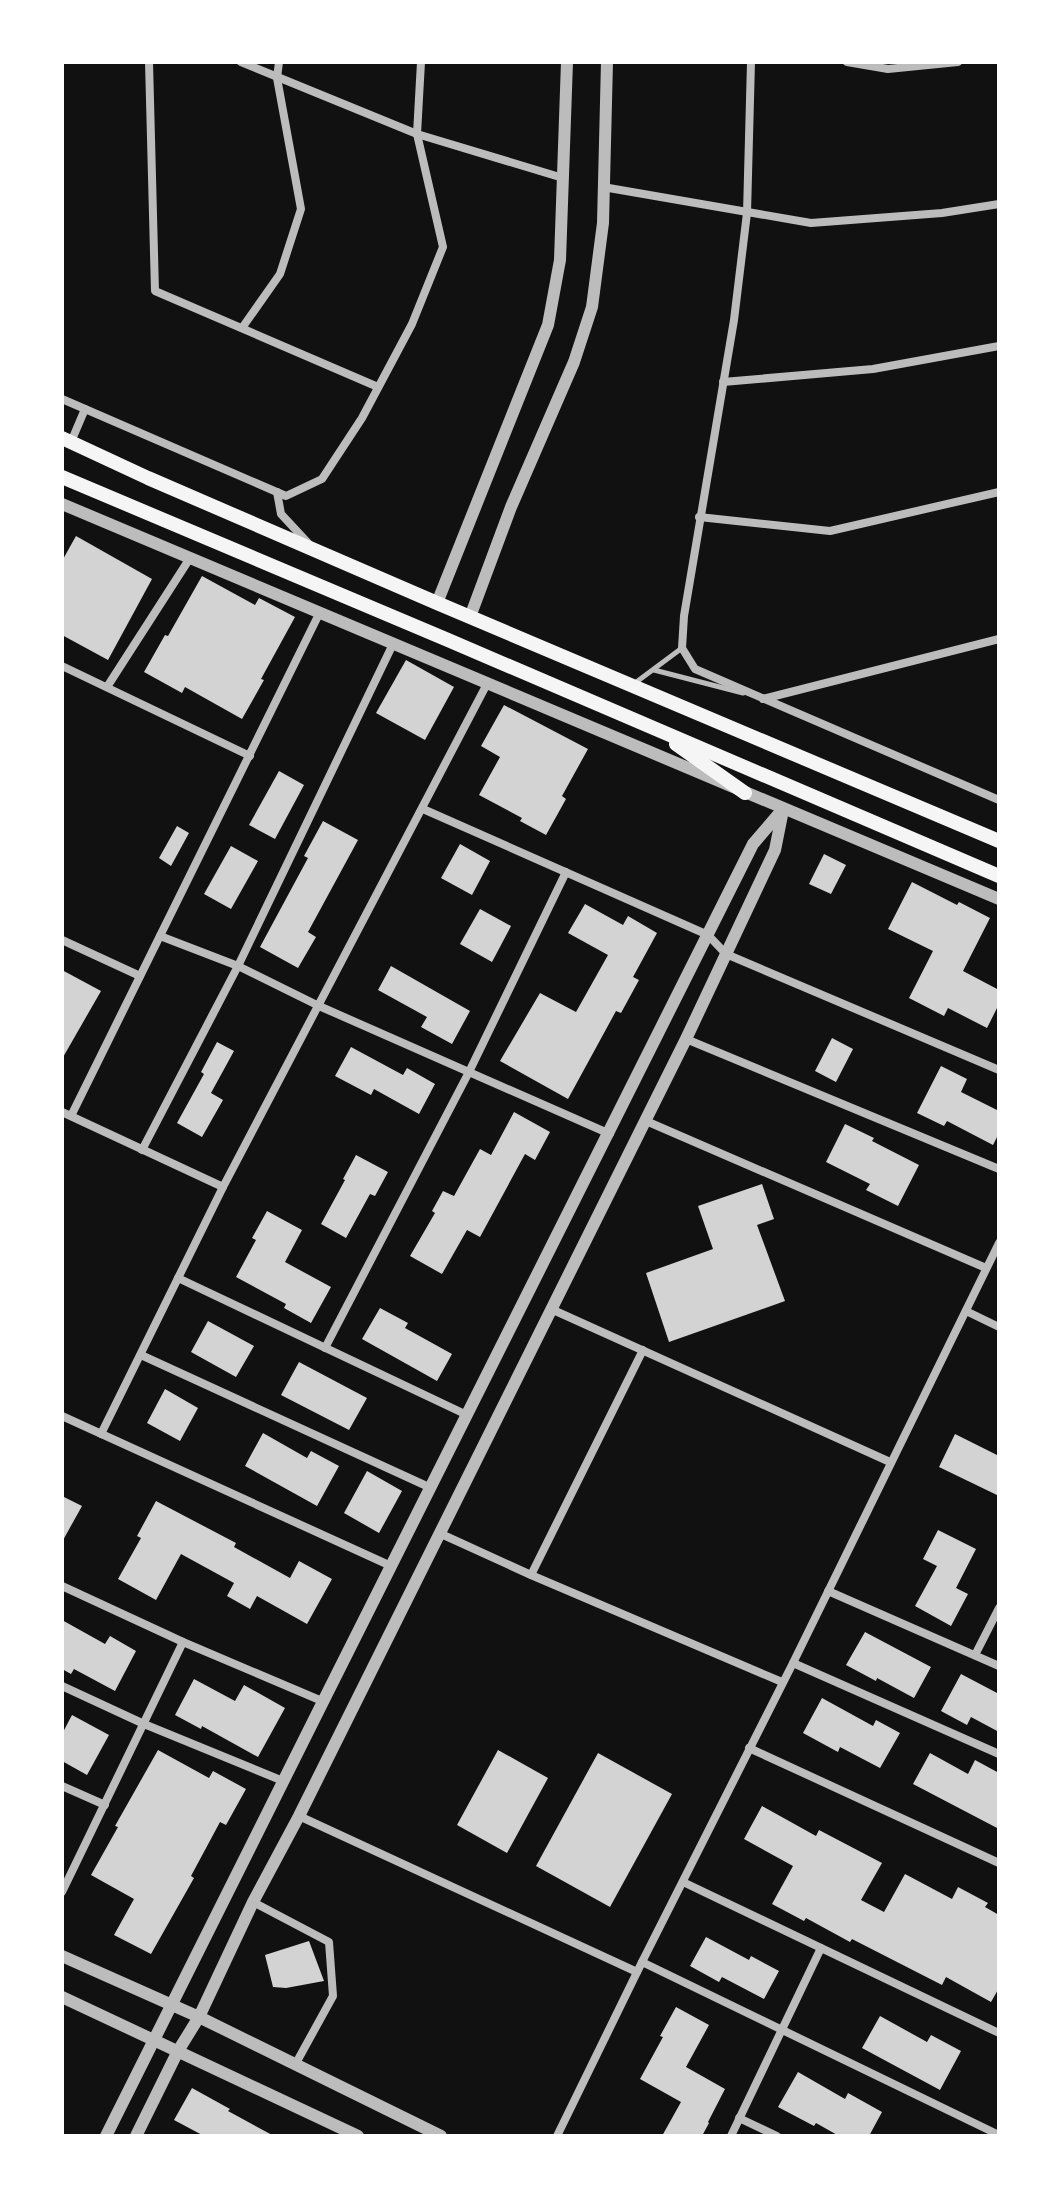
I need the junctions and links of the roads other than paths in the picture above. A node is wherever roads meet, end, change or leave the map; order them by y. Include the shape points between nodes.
1 (149, 62) edge
2 (241, 62) edge
3 (279, 62) edge
4 (421, 62) edge
5 (567, 62) edge
6 (607, 62) edge
7 (751, 62) edge
8 (847, 62) edge
9 (958, 62) edge
10 (888, 65) edge
11 (277, 78) junction
12 (417, 134) junction
13 (563, 178) junction
14 (603, 187) junction
15 (999, 204) edge
16 (747, 213) junction
17 (242, 328) junction
18 (999, 346) edge
19 (723, 382) junction
20 (378, 387) junction
21 (62, 399) edge
22 (85, 409) junction
23 (66, 440) edge
24 (62, 477) edge
25 (277, 492) junction
26 (999, 492) edge
27 (62, 504) edge
28 (699, 517) junction
29 (314, 549) junction
30 (190, 558) junction
31 (437, 603) junction
32 (320, 612) junction
33 (470, 617) junction
34 (999, 639) edge
35 (393, 644) junction
36 (682, 648) junction
37 (62, 667) edge
38 (654, 670) junction
39 (488, 682) junction
40 (632, 685) junction
41 (107, 687) junction
42 (763, 699) junction
43 (653, 727) junction
44 (250, 756) junction
45 (745, 793) junction
46 (999, 800) edge
47 (423, 809) junction
48 (783, 809) junction
49 (999, 841) edge
50 (566, 872) junction
51 (999, 876) edge
52 (999, 899) edge
53 (708, 935) junction
54 (160, 936) junction
55 (62, 940) edge
56 (726, 954) junction
57 (238, 966) junction
58 (140, 976) junction
59 (319, 1006) junction
60 (686, 1039) junction
61 (999, 1070) edge
62 (469, 1072) junction
63 (66, 1114) edge
64 (646, 1121) junction
65 (610, 1134) junction
66 (142, 1150) junction
67 (999, 1169) edge
68 (223, 1187) junction
69 (999, 1243) edge
70 (986, 1268) junction
71 (178, 1278) junction
72 (551, 1309) junction
73 (966, 1311) junction
74 (999, 1327) edge
75 (325, 1348) junction
76 (643, 1350) junction
77 (141, 1355) junction
78 (467, 1415) junction
79 (65, 1418) edge
80 (62, 1429) edge
81 (101, 1434) junction
82 (890, 1462) junction
83 (431, 1488) junction
84 (439, 1533) junction
85 (391, 1566) junction
86 (531, 1575) junction
87 (62, 1586) edge
88 (828, 1591) junction
89 (999, 1608) edge
90 (183, 1642) junction
91 (975, 1655) junction
92 (793, 1663) junction
93 (999, 1666) edge
94 (782, 1682) junction
95 (62, 1686) edge
96 (322, 1701) junction
97 (144, 1724) junction
98 (749, 1748) junction
99 (999, 1754) edge
100 (283, 1781) junction
101 (62, 1786) edge
102 (105, 1805) junction
103 (299, 1816) junction
104 (999, 1863) edge
105 (683, 1882) junction
106 (62, 1892) edge
107 (253, 1902) junction
108 (821, 1948) junction
109 (62, 1956) edge
110 (642, 1962) junction
111 (637, 1972) junction
112 (62, 1997) edge
113 (171, 2005) junction
114 (199, 2017) junction
115 (782, 2030) junction
116 (999, 2033) edge
117 (153, 2041) junction
118 (178, 2051) junction
119 (295, 2065) junction
120 (739, 2118) junction
121 (999, 2135) edge
122 (106, 2136) edge
123 (136, 2136) edge
124 (358, 2136) edge
125 (441, 2136) edge
126 (557, 2136) edge
127 (731, 2136) edge
128 (777, 2136) edge

1 - 17 street via 155,291
2 - 11 street
3 - 11 street
4 - 12 street
5 - 13 street
6 - 14 street
7 - 16 street
8 - 10 street
9 - 10 street
11 - 12 street
11 - 17 street via 301,209 280,274
12 - 13 street
12 - 20 street via 443,247 412,324
13 - 31 street via 560,260 548,325
14 - 16 street
14 - 33 street via 592,307
15 - 16 street via 811,223
16 - 19 street
17 - 20 street
18 - 19 street via 873,369
19 - 28 street
20 - 25 street via 322,479 286,496
21 - 22 street
22 - 23 street
22 - 25 street
23 - 29 main road
24 - 43 main road
25 - 29 street via 281,514
26 - 28 street via 830,531
27 - 30 street
28 - 36 street
29 - 31 main road
30 - 32 street
30 - 41 street
31 - 33 main road
32 - 35 street
32 - 44 street
33 - 40 main road
34 - 42 street
35 - 39 street
35 - 57 street
36 - 38 lane
36 - 42 street via 695,669
37 - 41 street
38 - 40 lane
38 - 42 lane
39 - 45 street
39 - 47 street
40 - 49 main road
41 - 44 street
42 - 46 street
43 - 45 main road
43 - 51 main road
44 - 54 street
45 - 48 street
47 - 50 street
47 - 59 street
48 - 52 street
48 - 53 street via 753,844
48 - 56 street via 775,850
50 - 53 street
50 - 62 street
53 - 56 street
53 - 65 street
54 - 57 street
54 - 58 street
55 - 58 street
56 - 60 street
56 - 61 street
57 - 59 street
57 - 66 street
58 - 63 street
59 - 62 street
59 - 68 street
60 - 64 street
60 - 67 street
62 - 65 street
62 - 75 street
63 - 66 street
64 - 70 street
64 - 72 street
65 - 78 street
66 - 68 street
68 - 71 street
69 - 70 street
70 - 73 street
71 - 75 street
71 - 77 street
72 - 76 street
72 - 84 street
73 - 74 street
73 - 82 street
75 - 78 street
76 - 82 street
76 - 86 street
77 - 81 street
77 - 83 street
78 - 83 street
79 - 80 street
79 - 81 street
81 - 85 street
82 - 88 street
83 - 85 street
84 - 86 street
84 - 103 street
85 - 96 street
86 - 94 street
87 - 90 street
88 - 91 street
88 - 92 street
89 - 91 street
90 - 96 street
90 - 97 street
91 - 93 street
92 - 94 street
92 - 99 street
94 - 98 street
95 - 97 street
96 - 100 street
97 - 100 street
97 - 102 street
98 - 104 street
98 - 105 street
100 - 113 street
101 - 102 street
102 - 106 street
103 - 107 street
103 - 111 street
105 - 108 street
105 - 110 street
107 - 114 street
107 - 119 street via 329,1942 333,1996
108 - 115 street
108 - 116 street
109 - 113 street
110 - 111 street
110 - 115 street
111 - 126 street
112 - 117 street
113 - 114 street
113 - 117 street
114 - 118 street
114 - 119 street
115 - 120 street
115 - 121 street
117 - 118 street
117 - 122 street
118 - 123 street
118 - 124 street
119 - 125 street
120 - 127 street
120 - 128 street

